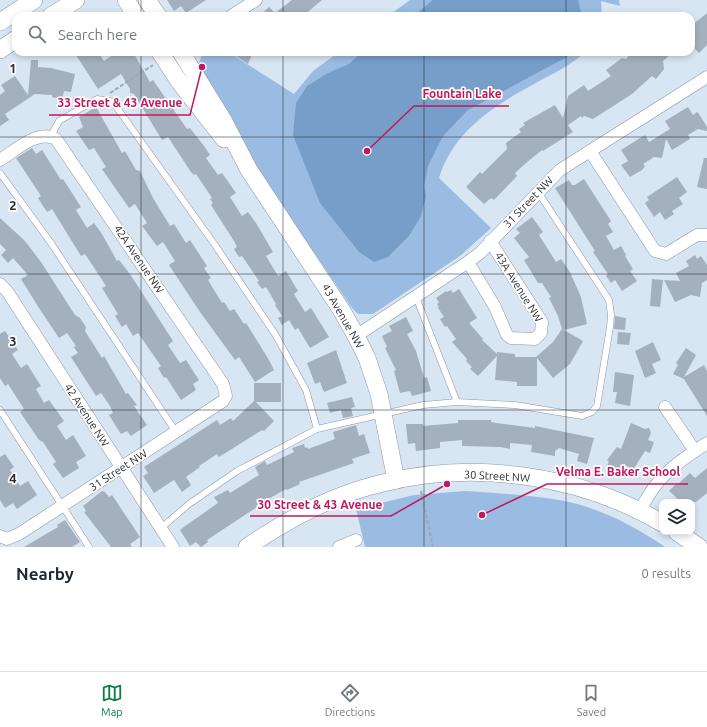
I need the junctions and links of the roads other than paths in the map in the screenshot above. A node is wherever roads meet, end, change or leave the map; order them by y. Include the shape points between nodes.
1 (34, 0) edge
2 (76, 0) edge
3 (126, 0) edge
4 (148, 0) edge
5 (256, 0) edge
6 (15, 12) edge
7 (57, 12) edge
8 (134, 12) edge
9 (156, 12) edge
10 (237, 12) edge
11 (12, 14) edge
12 (0, 22) edge
13 (12, 42) edge
14 (0, 50) edge
15 (183, 56) edge
16 (163, 57) edge
17 (707, 77) edge
18 (45, 136) junction
19 (590, 151) junction
20 (0, 160) edge
21 (249, 170) junction
22 (0, 172) edge
23 (538, 192) junction
24 (707, 235) edge
25 (490, 241) junction
26 (468, 262) junction
27 (0, 284) edge
28 (416, 297) junction
29 (356, 336) junction
30 (226, 396) joint
31 (456, 402) junction
32 (666, 407) dead end
33 (0, 410) edge
34 (384, 413) junction
35 (317, 430) junction
36 (176, 432) junction
37 (707, 443) edge
38 (695, 451) junction
39 (120, 468) junction
40 (396, 480) junction
41 (63, 506) junction
42 (640, 511) junction
43 (659, 521) edge
44 (161, 528) junction
45 (681, 535) edge
46 (4, 537) edge
47 (356, 540) dead end
48 (90, 547) edge
49 (173, 547) edge
50 (246, 547) edge
51 (340, 547) edge
52 (699, 547) edge

1 - 6 street
2 - 7 street
3 - 8 street
4 - 9 street
5 - 10 street
11 - 12 street
13 - 14 street
15 - 21 street, 43 Avenue NW via 223,120
16 - 21 street, 43 Avenue NW
17 - 19 street, 31 Street NW
18 - 20 street
18 - 30 street, 42A Avenue NW via 56,139 121,232 223,384
18 - 35 lane via 60,121 92,101 102,98 115,105 275,334 306,390
19 - 23 street, 31 Street NW via 560,170
19 - 24 street via 655,251 666,254 696,235
21 - 29 street, 43 Avenue NW
22 - 36 lane via 51,243
23 - 25 street, 31 Street NW
23 - 31 lane via 609,300 611,315 598,406 582,416 515,405
25 - 26 street, 31 Street NW
25 - 26 street, 43A Avenue NW via 542,322 539,336 528,339 511,338 507,335 495,307
26 - 28 street, 31 Street NW
27 - 39 street, 42 Avenue NW via 7,291
28 - 29 street, 31 Street NW
28 - 31 lane
29 - 34 street, 43 Avenue NW via 373,375
30 - 36 street, 31 Street NW via 223,401
31 - 34 lane via 423,405
32 - 38 street
33 - 41 lane
34 - 35 lane
34 - 40 street, 43 Avenue NW
35 - 44 lane via 237,471 189,504
36 - 39 street, 31 Street NW
37 - 38 street
38 - 42 street via 659,478
39 - 41 street, 31 Street NW
39 - 44 street, 42 Avenue NW
40 - 42 street, 30 Street NW via 432,475 486,473 540,478 594,492
40 - 50 street, 30 Street NW via 338,497 280,525
41 - 46 street, 31 Street NW via 19,534
41 - 48 lane
42 - 43 street
44 - 49 street, 42 Avenue NW
45 - 52 street
47 - 51 street

